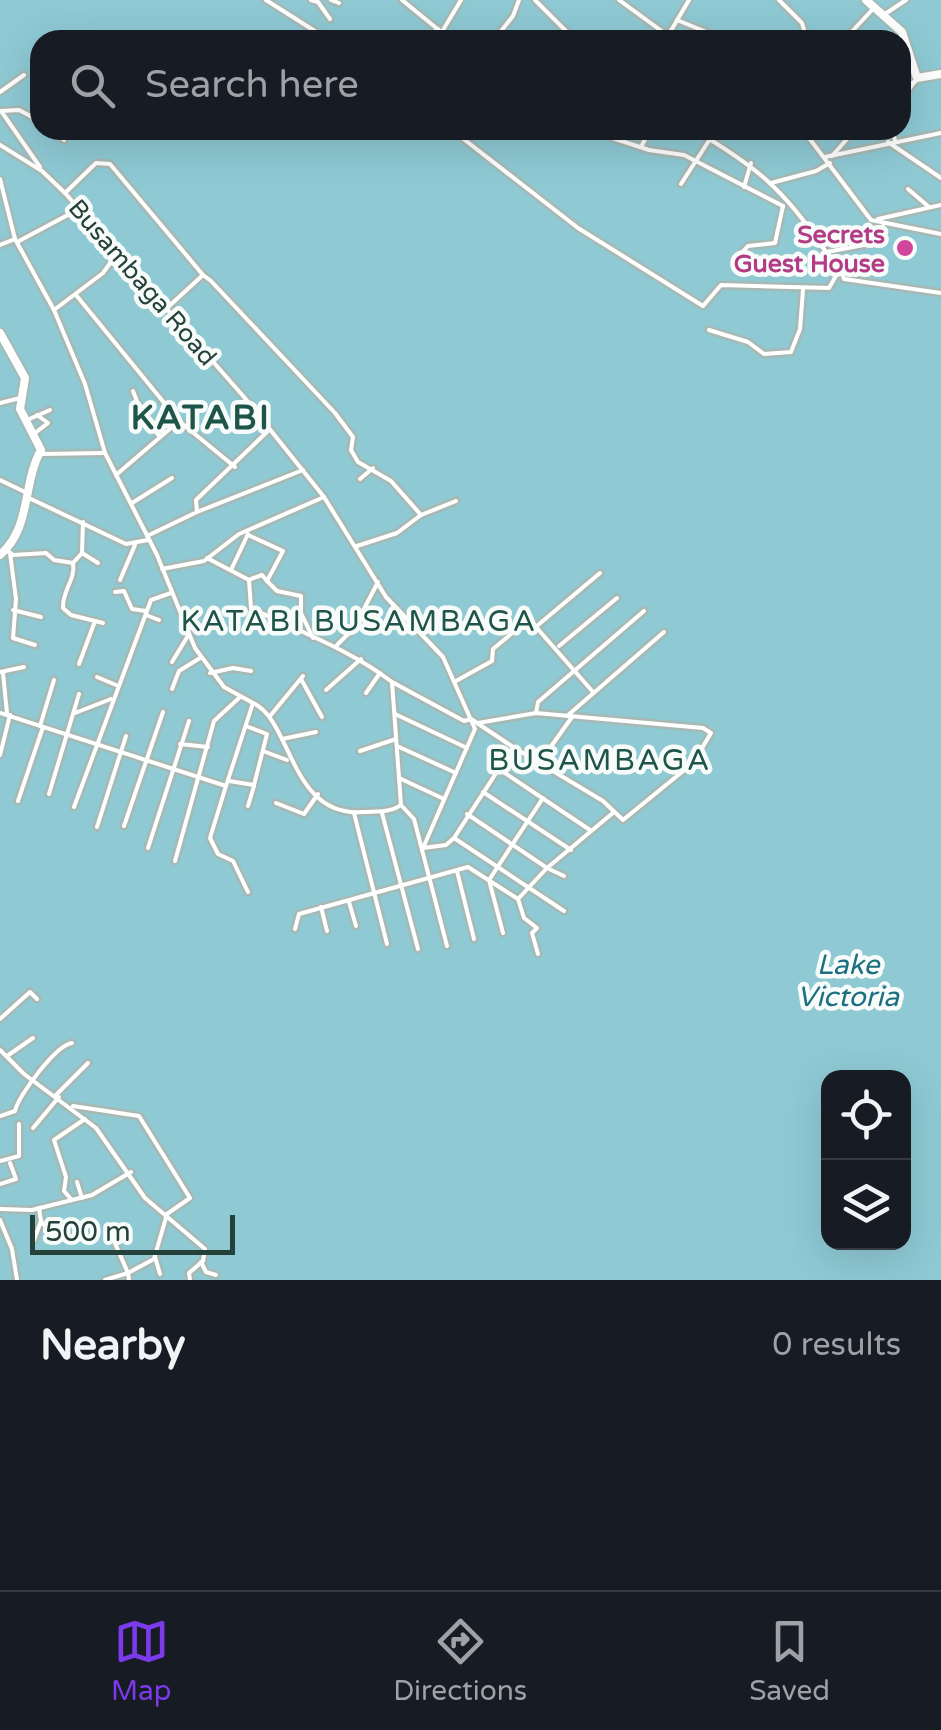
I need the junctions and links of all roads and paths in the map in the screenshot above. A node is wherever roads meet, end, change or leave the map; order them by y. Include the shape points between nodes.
1 (266, 0) edge
2 (311, 0) edge
3 (331, 0) edge
4 (402, 0) edge
5 (461, 0) edge
6 (519, 0) edge
7 (536, 0) edge
8 (619, 0) edge
9 (688, 0) edge
10 (779, 0) edge
11 (906, 0) edge
12 (319, 1) edge
13 (339, 3) dead end
14 (870, 3) edge
15 (884, 14) junction
16 (330, 19) dead end
17 (677, 20) junction
18 (313, 30) edge
19 (439, 30) edge
20 (441, 30) edge
21 (502, 30) edge
22 (564, 30) edge
23 (660, 30) edge
24 (671, 30) edge
25 (702, 30) edge
26 (804, 30) edge
27 (855, 30) edge
28 (897, 30) edge
29 (911, 57) edge
30 (941, 74) edge
31 (24, 75) dead end
32 (916, 80) junction
33 (911, 82) edge
34 (911, 87) edge
35 (0, 92) edge
36 (2, 108) edge
37 (30, 116) edge
38 (941, 133) edge
39 (911, 138) edge
40 (465, 140) edge
41 (619, 140) edge
42 (644, 140) edge
43 (709, 140) edge
44 (712, 140) edge
45 (812, 140) edge
46 (846, 140) edge
47 (896, 140) edge
48 (888, 142) junction
49 (0, 146) edge
50 (640, 147) junction
51 (96, 154) dead end
52 (829, 159) junction
53 (99, 161) junction
54 (697, 162) junction
55 (751, 163) junction
56 (42, 171) junction
57 (941, 178) edge
58 (0, 179) edge
59 (771, 182) junction
60 (681, 184) dead end
61 (744, 187) junction
62 (908, 189) dead end
63 (65, 193) junction
64 (1, 200) edge
65 (783, 204) junction
66 (941, 206) edge
67 (929, 207) junction
68 (79, 209) junction
69 (876, 220) junction
70 (882, 226) junction
71 (941, 234) edge
72 (17, 241) junction
73 (0, 245) edge
74 (118, 252) junction
75 (826, 252) junction
76 (734, 262) dead end
77 (841, 267) junction
78 (204, 275) junction
79 (804, 290) junction
80 (941, 294) edge
81 (76, 295) junction
82 (167, 308) junction
83 (54, 310) junction
84 (709, 330) dead end
85 (0, 333) edge
86 (133, 391) dead end
87 (21, 398) junction
88 (0, 403) edge
89 (50, 410) dead end
90 (37, 414) junction
91 (27, 420) junction
92 (179, 421) junction
93 (270, 430) junction
94 (35, 433) junction
95 (160, 437) junction
96 (104, 452) junction
97 (40, 454) junction
98 (235, 467) junction
99 (373, 468) junction
100 (303, 470) junction
101 (116, 475) junction
102 (172, 478) dead end
103 (0, 480) edge
104 (360, 480) dead end
105 (30, 496) junction
106 (324, 497) junction
107 (456, 501) dead end
108 (132, 503) junction
109 (197, 512) junction
110 (421, 515) junction
111 (83, 522) junction
112 (248, 532) junction
113 (147, 538) junction
114 (135, 545) junction
115 (356, 546) junction
116 (5, 553) edge
117 (82, 553) junction
118 (207, 558) junction
119 (72, 563) junction
120 (98, 563) dead end
121 (162, 570) junction
122 (231, 570) junction
123 (600, 573) dead end
124 (120, 580) dead end
125 (250, 580) junction
126 (266, 581) junction
127 (378, 582) junction
128 (115, 592) dead end
129 (171, 593) junction
130 (617, 598) dead end
131 (13, 610) junction
132 (644, 611) dead end
133 (146, 613) junction
134 (40, 617) dead end
135 (159, 620) dead end
136 (95, 621) junction
137 (103, 623) dead end
138 (538, 626) junction
139 (664, 632) dead end
140 (188, 634) junction
141 (313, 638) junction
142 (36, 645) dead end
143 (337, 645) junction
144 (557, 648) junction
145 (200, 658) junction
146 (361, 659) junction
147 (172, 662) dead end
148 (78, 664) dead end
149 (24, 667) dead end
150 (575, 670) junction
151 (251, 671) dead end
152 (2, 672) edge
153 (210, 673) junction
154 (380, 673) junction
155 (97, 677) dead end
156 (54, 680) dead end
157 (456, 681) junction
158 (392, 682) junction
159 (116, 685) junction
160 (172, 688) dead end
161 (326, 690) dead end
162 (593, 692) junction
163 (366, 693) dead end
164 (79, 694) dead end
165 (238, 698) junction
166 (110, 699) junction
167 (253, 703) junction
168 (163, 712) dead end
169 (0, 713) edge
170 (74, 713) junction
171 (536, 713) junction
172 (9, 714) junction
173 (395, 714) junction
174 (270, 716) junction
175 (322, 716) dead end
176 (569, 716) junction
177 (471, 719) junction
178 (189, 720) dead end
179 (478, 723) junction
180 (42, 726) junction
181 (246, 726) junction
182 (316, 732) dead end
183 (68, 734) junction
184 (126, 736) dead end
185 (280, 739) junction
186 (94, 743) junction
187 (396, 743) junction
188 (180, 744) junction
189 (208, 747) junction
190 (514, 747) junction
191 (467, 748) junction
192 (263, 751) junction
193 (122, 752) junction
194 (360, 752) dead end
195 (0, 755) edge
196 (290, 762) junction
197 (540, 762) junction
198 (147, 763) junction
199 (499, 768) junction
200 (174, 769) junction
201 (456, 773) junction
202 (202, 778) junction
203 (399, 778) junction
204 (226, 783) junction
205 (254, 785) junction
206 (483, 792) junction
207 (49, 794) dead end
208 (318, 794) junction
209 (542, 798) junction
210 (444, 799) junction
211 (18, 801) dead end
212 (276, 803) dead end
213 (400, 805) junction
214 (248, 806) dead end
215 (74, 807) dead end
216 (381, 812) junction
217 (614, 812) junction
218 (354, 813) junction
219 (468, 814) junction
220 (528, 821) junction
221 (124, 826) dead end
222 (97, 827) dead end
223 (591, 831) junction
224 (454, 838) junction
225 (510, 844) junction
226 (148, 848) dead end
227 (423, 848) junction
228 (571, 850) junction
229 (176, 861) dead end
230 (496, 866) junction
231 (547, 868) junction
232 (457, 871) junction
233 (564, 876) dead end
234 (430, 879) junction
235 (489, 880) junction
236 (401, 887) junction
237 (528, 887) junction
238 (248, 892) dead end
239 (374, 894) junction
240 (518, 898) junction
241 (348, 900) junction
242 (321, 907) junction
243 (564, 910) dead end
244 (356, 926) dead end
245 (295, 930) dead end
246 (327, 930) dead end
247 (503, 934) dead end
248 (474, 939) dead end
249 (387, 944) dead end
250 (448, 946) dead end
251 (418, 949) dead end
252 (538, 954) dead end
253 (37, 999) dead end
254 (0, 1018) edge
255 (33, 1038) dead end
256 (72, 1043) dead end
257 (0, 1050) edge
258 (7, 1056) junction
259 (88, 1062) dead end
260 (36, 1083) junction
261 (57, 1096) junction
262 (70, 1106) junction
263 (0, 1116) edge
264 (85, 1119) junction
265 (20, 1124) dead end
266 (33, 1128) dead end
267 (0, 1160) edge
268 (9, 1162) junction
269 (130, 1172) junction
270 (77, 1182) dead end
271 (0, 1184) edge
272 (82, 1198) junction
273 (71, 1200) junction
274 (39, 1208) junction
275 (0, 1209) edge
276 (167, 1214) junction
277 (0, 1220) edge
278 (54, 1220) dead end
279 (41, 1221) junction
280 (110, 1232) dead end
281 (34, 1240) dead end
282 (154, 1257) junction
283 (200, 1262) junction
284 (128, 1273) junction
285 (160, 1274) dead end
286 (216, 1274) dead end
287 (17, 1280) edge
288 (104, 1280) edge
289 (130, 1280) edge
290 (190, 1280) edge

1 - 18 street
2 - 12 street
3 - 13 street
4 - 19 street
5 - 20 street
6 - 21 street
7 - 22 street
8 - 23 street
9 - 17 street
10 - 26 street
11 - 15 street
12 - 16 street
14 - 15 street
14 - 27 street via 867,19
15 - 28 street
17 - 24 street
17 - 25 street
29 - 32 street
30 - 32 street
31 - 35 street
32 - 33 street
32 - 34 street
36 - 37 street
36 - 56 street
38 - 39 street
40 - 79 street via 576,226 692,302 703,306 721,285
41 - 50 street
42 - 50 street
43 - 54 street
44 - 55 street
45 - 52 street
46 - 52 street
47 - 48 street
48 - 52 street
48 - 57 street
49 - 56 street, Busambaga Road
50 - 54 street
51 - 53 street
52 - 59 street via 816,172
52 - 69 street
53 - 63 street
53 - 78 street via 115,170
54 - 60 street
54 - 61 street
55 - 59 street
55 - 61 street
56 - 63 street, Busambaga Road
58 - 64 street
59 - 65 street
61 - 65 street
62 - 67 street
63 - 68 street, Busambaga Road
64 - 72 street
65 - 75 street via 804,218
65 - 76 street via 775,243 748,246
66 - 67 street
67 - 69 street
68 - 72 street
68 - 74 street, Busambaga Road
69 - 70 street
70 - 71 street
70 - 75 street via 879,242
72 - 73 street
72 - 83 street
74 - 81 street
74 - 82 street, Busambaga Road
75 - 77 street
77 - 79 street via 829,288
77 - 80 street via 851,282
78 - 82 street
78 - 99 street via 335,413 353,437 355,458
79 - 84 street via 791,352 764,354
81 - 83 street
81 - 92 street
82 - 93 street, Busambaga Road
83 - 96 street
85 - 87 street via 25,378
86 - 95 street
87 - 88 street
87 - 91 street
89 - 90 street
90 - 91 street
90 - 94 street via 48,425
91 - 94 street
92 - 95 street
92 - 98 street
93 - 98 street
93 - 100 street, Busambaga Road
94 - 97 street
95 - 101 street
96 - 97 street
96 - 101 street
97 - 105 street
98 - 109 street via 196,500
99 - 104 street
99 - 110 street
100 - 106 street, Busambaga Road
100 - 109 street
101 - 108 street
102 - 108 street
103 - 105 street
105 - 111 street
105 - 116 street
106 - 112 street
106 - 115 street, Busambaga Road
107 - 110 street
108 - 113 street
109 - 113 street
110 - 115 street via 397,533
111 - 114 street
111 - 117 street
112 - 118 street
112 - 122 street
112 - 126 street via 282,551
113 - 114 street
113 - 121 street
114 - 124 street
115 - 127 street, Busambaga Road
116 - 119 street via 46,553
116 - 131 street
117 - 119 street
117 - 120 street
118 - 121 street
118 - 122 street
119 - 136 street via 63,608
121 - 129 street
122 - 125 street
123 - 138 street
125 - 126 street via 262,575
125 - 141 street via 251,608
126 - 141 street via 301,596
127 - 143 street
127 - 157 street, Busambaga Road via 438,650
128 - 133 street via 124,591 132,609
129 - 133 street via 151,600
129 - 140 street
130 - 144 street
131 - 134 street
131 - 142 street via 14,640
132 - 150 street
133 - 135 street
133 - 159 street
136 - 137 street
136 - 148 street
138 - 144 street
138 - 157 street via 524,621 493,649 492,661
139 - 162 street
140 - 145 street
140 - 147 street
141 - 143 street
143 - 146 street
144 - 150 street
145 - 153 street
145 - 160 street via 179,672
146 - 154 street
146 - 161 street
149 - 152 street
150 - 162 street
150 - 171 street via 536,704
151 - 153 street
152 - 172 street
153 - 165 street
154 - 158 street
154 - 163 street
155 - 159 street
156 - 180 street
157 - 177 street, Busambaga Road
158 - 173 street
158 - 177 street
159 - 166 street
162 - 176 street
164 - 170 street
165 - 167 street
165 - 189 street via 216,717
166 - 170 street
166 - 186 street
167 - 174 street
167 - 181 street
168 - 198 street
169 - 172 street
170 - 183 street
171 - 176 street
171 - 179 street
172 - 180 street
172 - 195 street
173 - 187 street
173 - 191 street
174 - 175 street via 302,678
174 - 185 street
176 - 197 street
176 - 217 street via 712,734 693,763 624,819
177 - 179 street
177 - 191 street via 475,729
178 - 188 street
179 - 190 street
180 - 183 street
180 - 211 street
181 - 192 street via 267,734
181 - 204 street
182 - 185 street
183 - 186 street
183 - 207 street
184 - 193 street
185 - 196 street
186 - 193 street
186 - 215 street
187 - 194 street
187 - 201 street
187 - 203 street
188 - 189 street
188 - 200 street
189 - 202 street
190 - 197 street
190 - 199 street
191 - 201 street
192 - 196 street
192 - 205 street
193 - 198 street
193 - 222 street
196 - 208 street
197 - 217 street
198 - 200 street
198 - 221 street
199 - 206 street
199 - 209 street
200 - 202 street
200 - 226 street
201 - 210 street
202 - 204 street
202 - 229 street
203 - 210 street
203 - 213 street
204 - 205 street
204 - 238 street via 210,838 218,854 233,861
205 - 214 street
206 - 219 street
206 - 220 street
208 - 212 street via 304,814
208 - 218 street via 334,811
209 - 220 street
209 - 223 street
210 - 227 street
213 - 216 street
213 - 227 street via 412,814
216 - 218 street
216 - 236 street
217 - 223 street
218 - 239 street
219 - 224 street
219 - 225 street
220 - 225 street
220 - 228 street
223 - 228 street
224 - 227 street
224 - 230 street
225 - 230 street
225 - 231 street
227 - 234 street
228 - 231 street
230 - 235 street
230 - 237 street
231 - 233 street
231 - 237 street
232 - 234 street
232 - 235 street via 470,868
232 - 248 street
234 - 236 street
234 - 250 street
235 - 240 street
235 - 247 street
236 - 239 street
236 - 251 street
237 - 240 street
237 - 243 street
239 - 241 street
239 - 249 street
240 - 252 street via 524,918 537,928 532,935
241 - 242 street
241 - 244 street
242 - 245 street via 299,914
242 - 246 street
253 - 254 street via 26,994
255 - 258 street
256 - 260 street via 55,1053
257 - 258 street
258 - 260 street
259 - 261 street
260 - 261 street
260 - 263 street via 15,1111
261 - 262 street
261 - 266 street
262 - 264 street
262 - 276 street via 139,1116 190,1198
264 - 269 street
264 - 273 street via 54,1140
265 - 268 street via 19,1156
267 - 268 street
268 - 271 street via 16,1179
269 - 272 street
269 - 276 street via 144,1198
270 - 272 street
272 - 273 street
273 - 274 street
274 - 275 street
274 - 279 street
276 - 282 street
276 - 283 street via 205,1249
277 - 287 street
278 - 279 street
279 - 281 street
280 - 284 street
282 - 284 street
282 - 285 street
283 - 286 street
283 - 290 street
284 - 288 street
284 - 289 street

